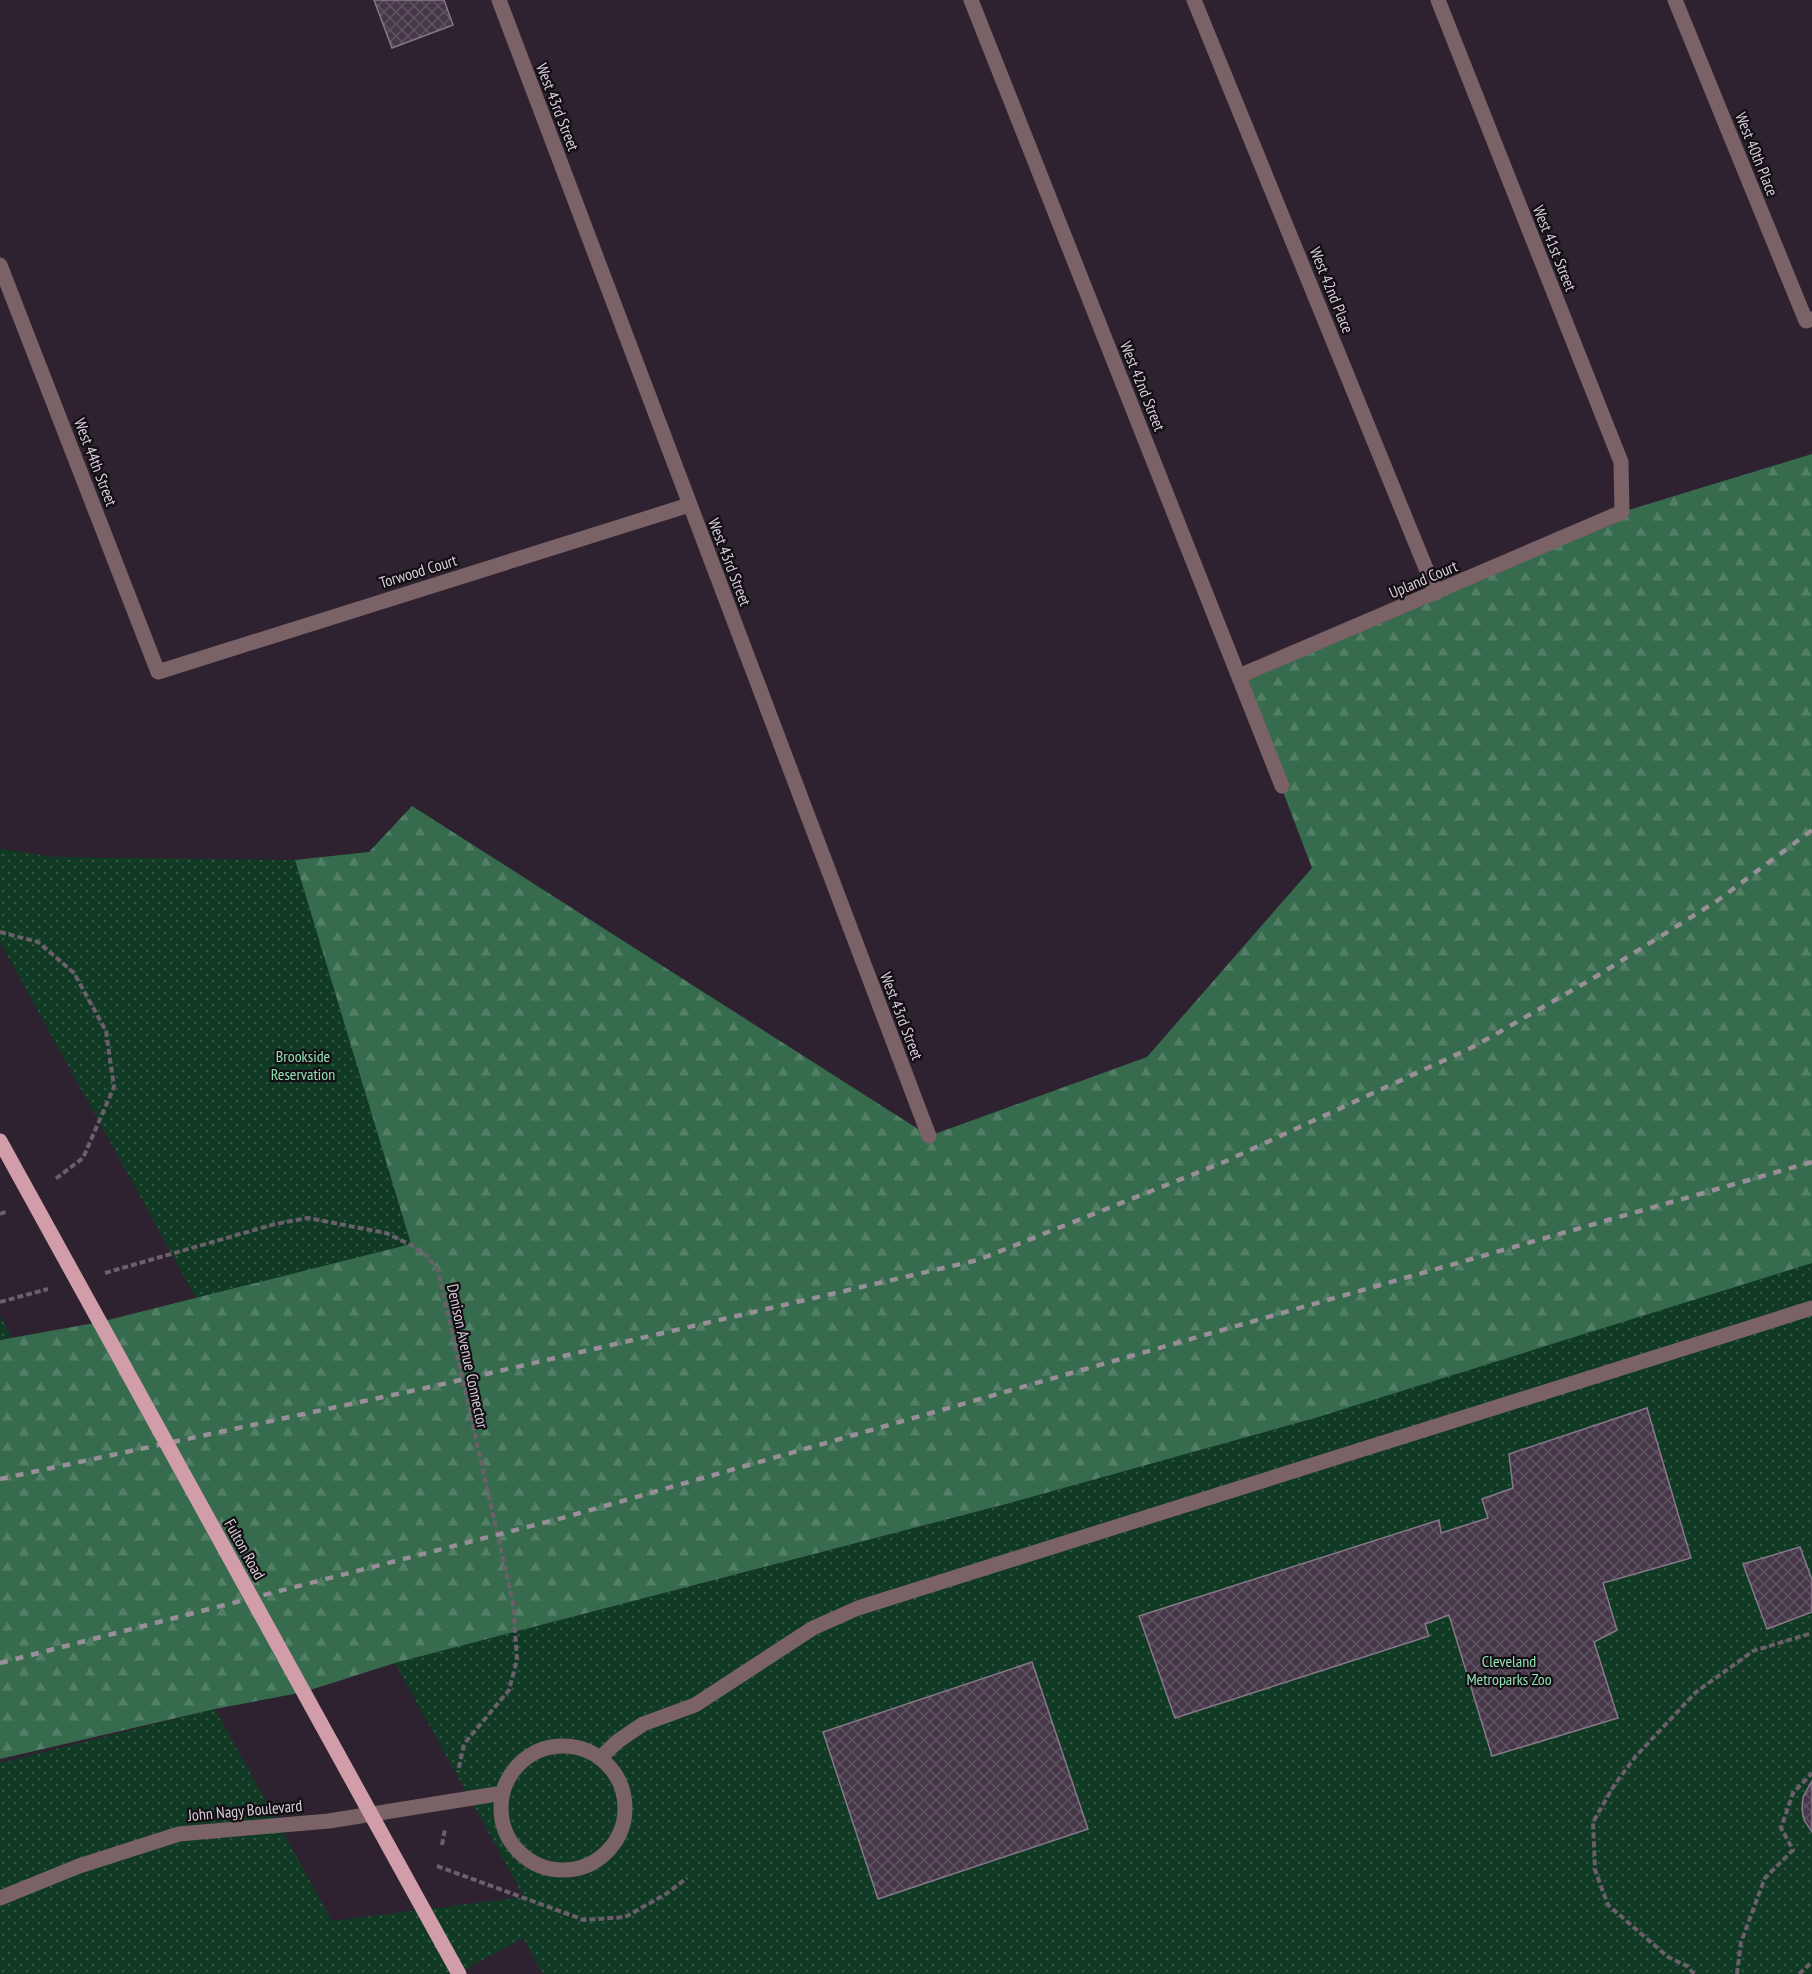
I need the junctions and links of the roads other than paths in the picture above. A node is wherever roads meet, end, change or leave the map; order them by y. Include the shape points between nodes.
1 (499, 0) edge
2 (971, 0) edge
3 (1194, 0) edge
4 (1438, 0) edge
5 (1675, 0) edge
6 (0, 266) edge
7 (1809, 320) edge
8 (689, 505) junction
9 (1622, 512) joint
10 (1436, 593) junction
11 (158, 672) joint
12 (1239, 676) junction
13 (1282, 786) dead end
14 (928, 1136) dead end
15 (0, 1141) edge
16 (1812, 1308) edge
17 (600, 1758) junction
18 (503, 1793) junction
19 (0, 1898) edge
20 (459, 1974) edge

1 - 8 street, West 43rd Street
2 - 12 street, West 42nd Street
3 - 10 street, West 42nd Place
4 - 9 street, West 41st Street via 1621,462
5 - 7 street, West 40th Place
6 - 11 street, West 44th Street
8 - 11 street, Torwood Court
8 - 14 street, West 43rd Street
9 - 10 street, Upland Court
10 - 12 street, Upland Court
12 - 13 street, West 42nd Street
15 - 20 main road, Fulton Road, bridge
16 - 17 street via 858,1608 813,1628 695,1705 643,1724
17 - 18 street via 570,1746 535,1753 509,1777
17 - 18 street via 615,1773 626,1813 609,1850 593,1863 574,1870 553,1870 534,1864 517,1851 506,1834 501,1814
18 - 19 street, John Nagy Boulevard via 329,1821 179,1834 79,1866

